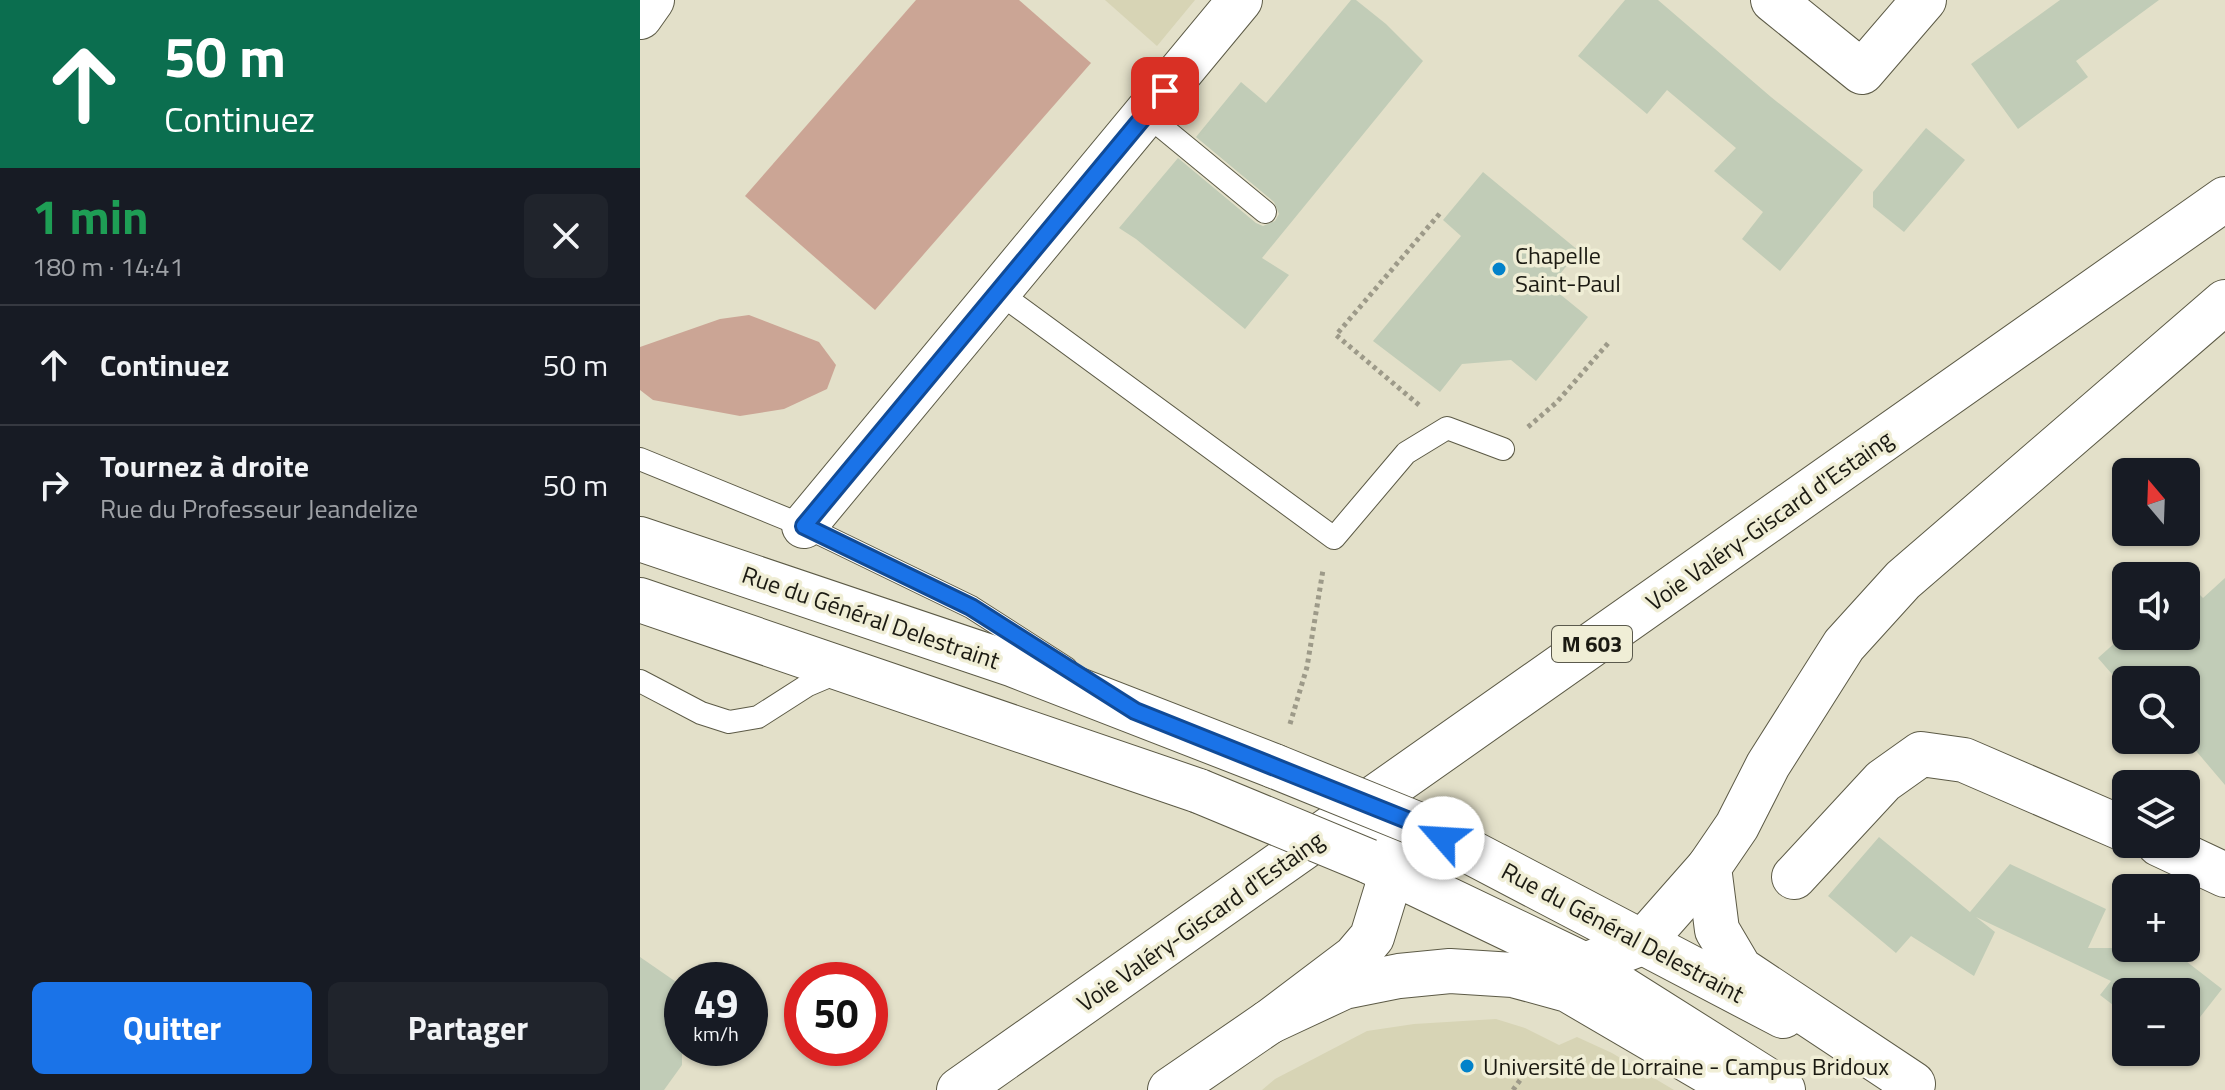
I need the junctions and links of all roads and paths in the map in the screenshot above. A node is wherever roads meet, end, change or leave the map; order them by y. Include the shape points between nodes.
1 (652, 0) edge
2 (1240, 0) edge
3 (1773, 0) edge
4 (1924, 0) edge
5 (640, 17) edge
6 (1146, 114) junction
7 (2225, 199) edge
8 (1265, 212) dead end
9 (1441, 212) dead end
10 (998, 292) junction
11 (2225, 302) edge
12 (1610, 341) dead end
13 (1447, 428) junction
14 (1503, 449) joint
15 (640, 459) edge
16 (804, 526) junction
17 (1334, 538) junction
18 (640, 539) edge
19 (640, 600) edge
20 (845, 670) junction
21 (640, 681) edge
22 (1135, 711) junction
23 (1274, 766) junction
24 (1375, 808) junction
25 (2112, 824) edge
26 (2189, 858) edge
27 (1377, 866) junction
28 (1709, 867) junction
29 (2225, 875) edge
30 (1794, 877) dead end
31 (1642, 943) junction
32 (1585, 965) junction
33 (1269, 1022) junction
34 (1523, 1076) dead end
35 (1918, 1087) edge
36 (959, 1090) edge
37 (1170, 1090) edge
38 (1513, 1090) edge
39 (1739, 1090) edge
40 (1783, 1090) edge

1 - 5 main road
2 - 6 main road
3 - 4 main road via 1862,72
6 - 8 lane
6 - 10 main road
7 - 36 main road, Voie Valéry-Giscard d'Estaing / M 603
9 - 13 path via 1336,335
10 - 16 main road
10 - 17 lane
11 - 28 main road via 1903,580 1844,645
12 - 14 path via 1557,402
13 - 14 lane
13 - 17 lane via 1406,453
15 - 16 lane
16 - 22 lane via 971,607
17 - 23 path via 1324,561 1307,667
18 - 22 main road, Rue du Général Delestraint
19 - 20 main road, Rue du Général Delestraint
20 - 21 lane via 808,685 758,717 729,722
20 - 27 main road, Rue du Général Delestraint, bridge via 1199,791
22 - 23 main road, Rue du Général Delestraint
23 - 24 main road, Rue du Général Delestraint, bridge
24 - 27 main road
24 - 31 main road, Rue du Général Delestraint, bridge via 1417,824
25 - 30 main road via 1964,760 1921,754 1883,781
26 - 29 main road
27 - 32 main road, Rue du Général Delestraint
27 - 33 main road via 1387,888 1372,937 1355,957
28 - 31 main road
28 - 35 main road via 1717,930 1740,969
31 - 32 main road
31 - 35 main road, Rue du Général Delestraint
32 - 40 main road, Rue du Général Delestraint
33 - 37 main road
33 - 39 main road via 1344,987 1399,976 1450,971 1513,975 1568,990
34 - 38 path

